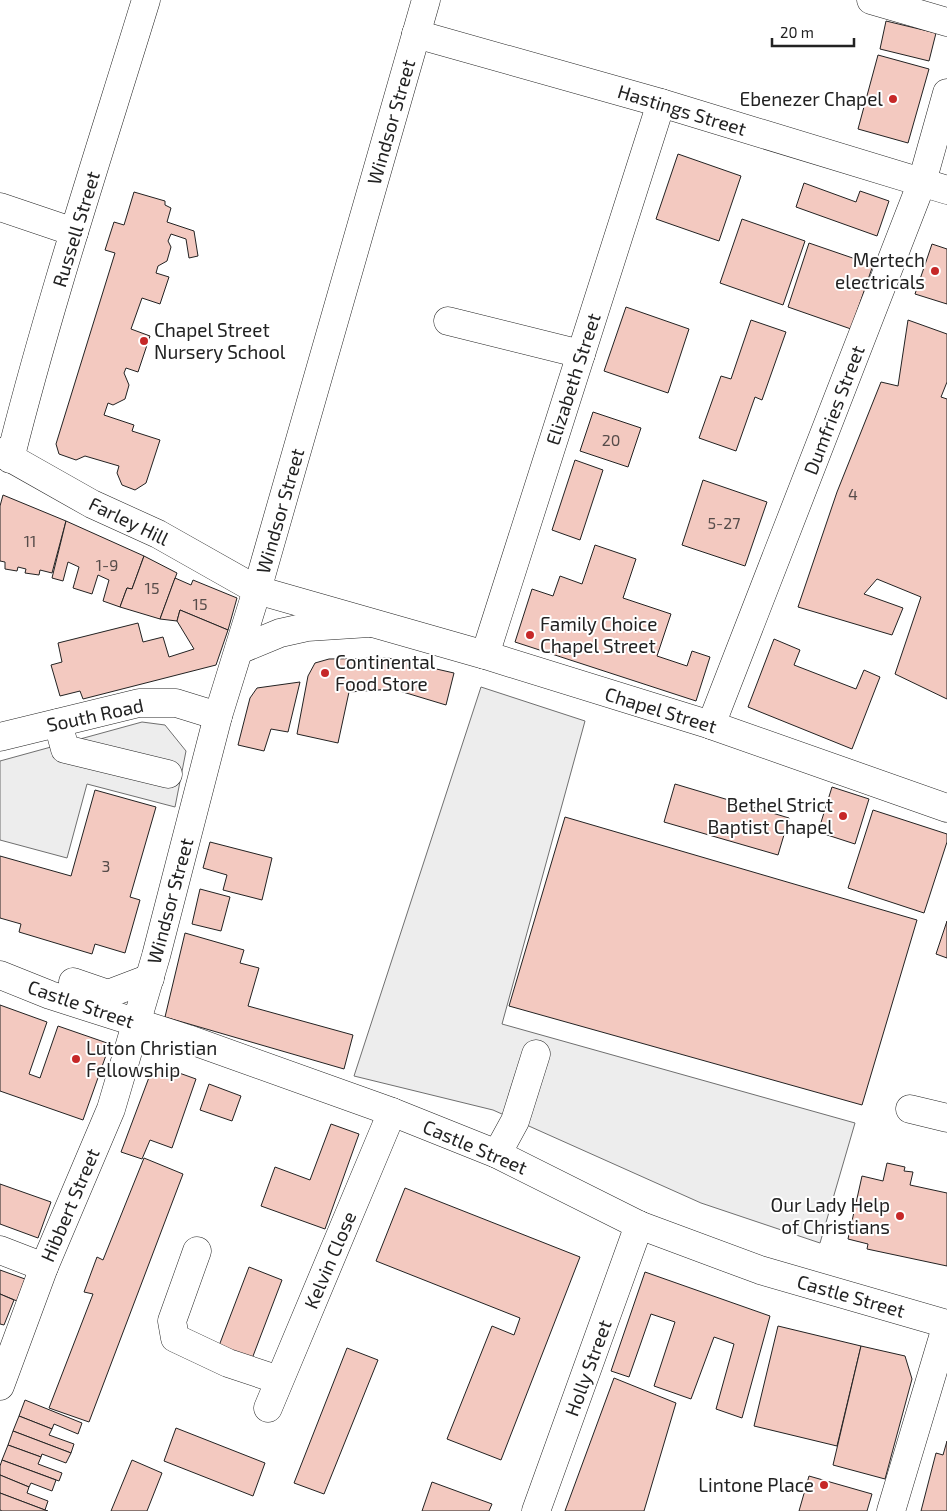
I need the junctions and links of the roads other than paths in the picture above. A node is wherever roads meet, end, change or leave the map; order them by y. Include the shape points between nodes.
1 (146, 0) edge
2 (426, 0) edge
3 (871, 0) edge
4 (947, 22) edge
5 (416, 34) junction
6 (947, 93) edge
7 (661, 103) junction
8 (935, 186) edge
9 (0, 207) edge
10 (74, 232) junction
11 (448, 320) dead end
12 (581, 354) junction
13 (5, 456) edge
14 (258, 590) junction
15 (371, 623) junction
16 (239, 650) junction
17 (485, 655) junction
18 (218, 716) junction
19 (58, 723) junction
20 (711, 725) junction
21 (0, 736) edge
22 (168, 774) dead end
23 (947, 808) edge
24 (0, 960) edge
25 (0, 975) edge
26 (150, 978) junction
27 (136, 1022) junction
28 (536, 1054) dead end
29 (910, 1109) dead end
30 (392, 1112) junction
31 (947, 1118) edge
32 (497, 1154) junction
33 (639, 1224) junction
34 (0, 1250) edge
35 (197, 1251) dead end
36 (44, 1267) junction
37 (947, 1324) edge
38 (279, 1380) junction
39 (0, 1386) edge
40 (268, 1408) dead end
41 (536, 1511) edge
42 (891, 1511) edge

1 - 10 street, Russell Street
2 - 5 street, Windsor Street
3 - 4 street
5 - 7 street, Hastings Street
5 - 14 street, Windsor Street
6 - 8 street, Dumfries Street
7 - 8 street, Hastings Street
7 - 12 street, Elizabeth Street
8 - 20 street, Dumfries Street
9 - 10 street
10 - 13 street, Russell Street via 25,401
11 - 12 street
12 - 17 street, Elizabeth Street
13 - 14 street, Farley Hill via 92,504 158,534
14 - 15 street, Chapel Street
14 - 16 street, Windsor Street
15 - 16 street, Chapel Street via 307,627 280,633
15 - 17 street, Chapel Street
16 - 18 street, Windsor Street
17 - 20 street, Chapel Street
18 - 19 street, South Road via 176,703 140,703
18 - 26 street, Windsor Street
19 - 21 street, South Road
19 - 22 street via 65,749
20 - 23 street, Chapel Street
24 - 26 street, Castle Street via 108,994
25 - 27 street, Castle Street via 50,995
26 - 27 street, Windsor Street
27 - 30 street, Castle Street
27 - 36 street, Hibbert Street via 111,1108
28 - 32 street via 515,1120
29 - 31 street
30 - 32 street, Castle Street
30 - 38 street, Kelvin Close
32 - 33 street, Castle Street
33 - 37 street, Castle Street via 760,1270
33 - 41 street, Holly Street
34 - 36 street
35 - 38 street via 172,1321 175,1338 228,1363
36 - 39 street, Hibbert Street
37 - 42 street
38 - 40 street, Kelvin Close

